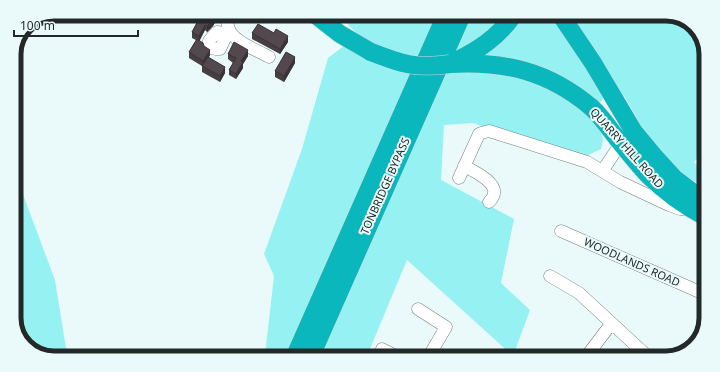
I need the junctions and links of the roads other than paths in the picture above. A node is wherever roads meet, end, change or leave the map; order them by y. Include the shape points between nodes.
1 (227, 21) edge
2 (323, 21) edge
3 (333, 21) edge
4 (443, 21) edge
5 (459, 21) edge
6 (509, 21) edge
7 (565, 21) edge
8 (340, 34) junction
9 (269, 57) dead end
10 (474, 58) junction
11 (628, 138) junction
12 (464, 166) junction
13 (603, 170) junction
14 (459, 178) dead end
15 (489, 202) dead end
16 (699, 208) edge
17 (561, 231) dead end
18 (550, 276) dead end
19 (699, 292) edge
20 (418, 309) dead end
21 (611, 324) junction
22 (382, 349) dead end
23 (297, 351) edge
24 (313, 351) edge
25 (386, 351) edge
26 (433, 351) edge
27 (591, 351) edge
28 (641, 351) edge

1 - 9 street via 228,34
2 - 8 highway
3 - 8 highway
4 - 23 highway, TONBRIDGE BYPASS
5 - 24 highway, TONBRIDGE BYPASS
6 - 10 highway
7 - 11 highway, QUARRY HILL ROAD via 593,63
8 - 10 highway, bridge via 371,52 411,65 425,67
10 - 11 highway, QUARRY HILL ROAD via 530,72 558,84
11 - 13 street
11 - 16 highway, QUARRY HILL ROAD via 647,174 665,191
12 - 13 street, QUARRY HILL ROAD via 479,134 489,131 587,162
12 - 14 street, QUARRY HILL ROAD
12 - 15 street via 491,185 494,190
13 - 16 street, QUARRY HILL ROAD via 620,182 669,205 680,209
17 - 19 street, WOODLANDS ROAD
18 - 21 street via 579,293
20 - 26 street via 451,329
21 - 27 street
21 - 28 street
22 - 25 street

